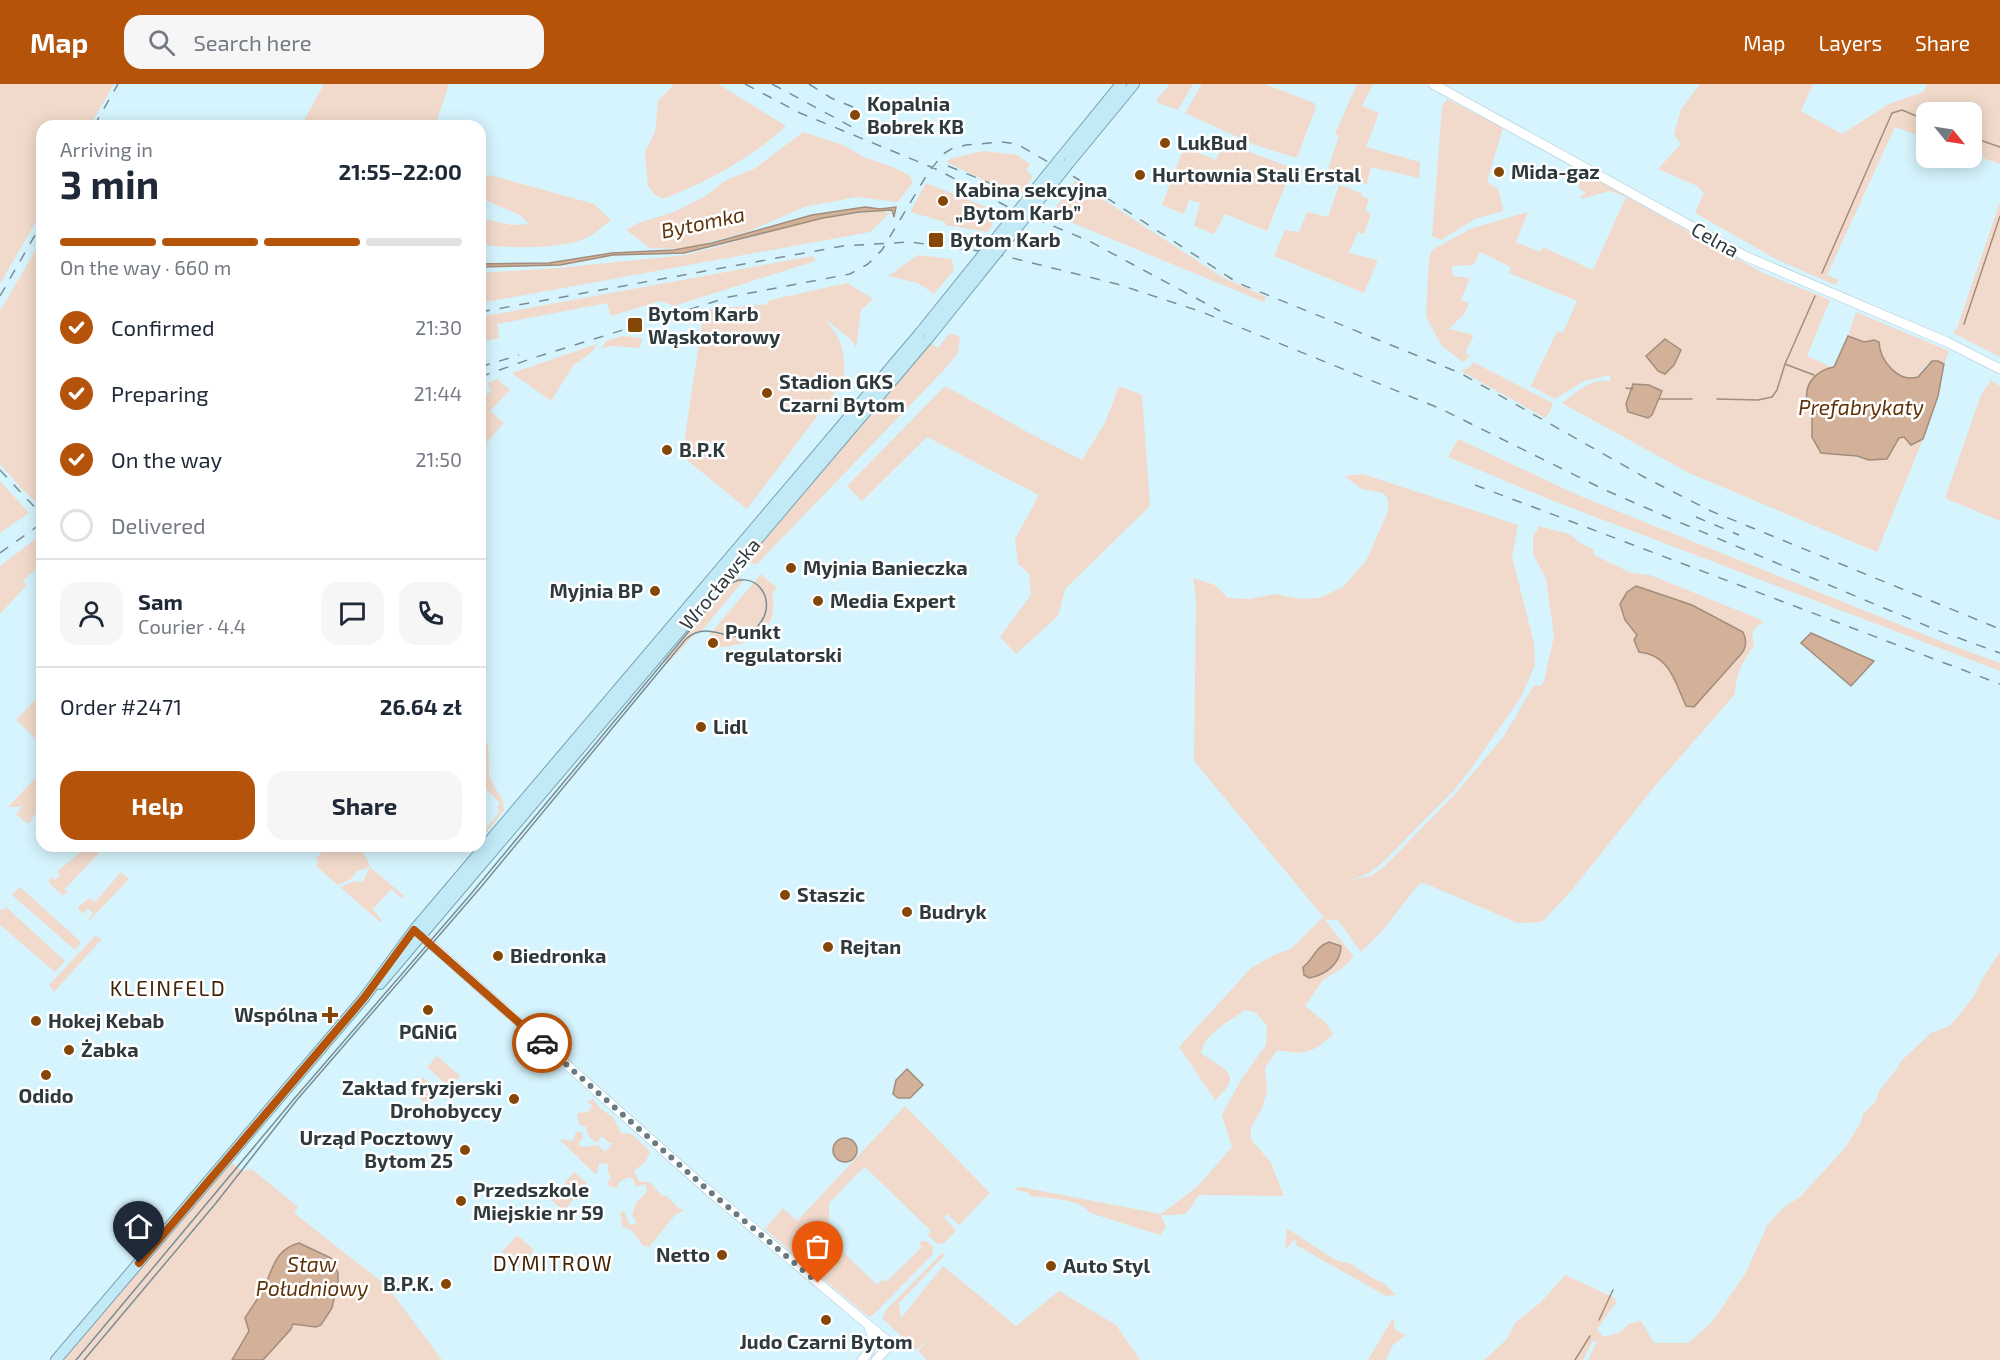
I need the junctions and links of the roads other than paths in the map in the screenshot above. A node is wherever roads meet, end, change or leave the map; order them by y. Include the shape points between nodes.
1 (1134, 84) edge
2 (1436, 86) edge
3 (1120, 91) edge
4 (2000, 369) edge
5 (418, 933) junction
6 (868, 1325) junction
7 (56, 1360) edge
8 (862, 1360) edge
9 (876, 1360) edge

1 - 3 main road, Wrocławska
2 - 4 street, Celna via 1752,260 1947,342
3 - 5 main road, Wrocławska, bridge via 925,334
5 - 6 street
5 - 7 main road, Wrocławska via 393,972 364,998
6 - 8 street via 873,1340
6 - 9 street via 891,1344

